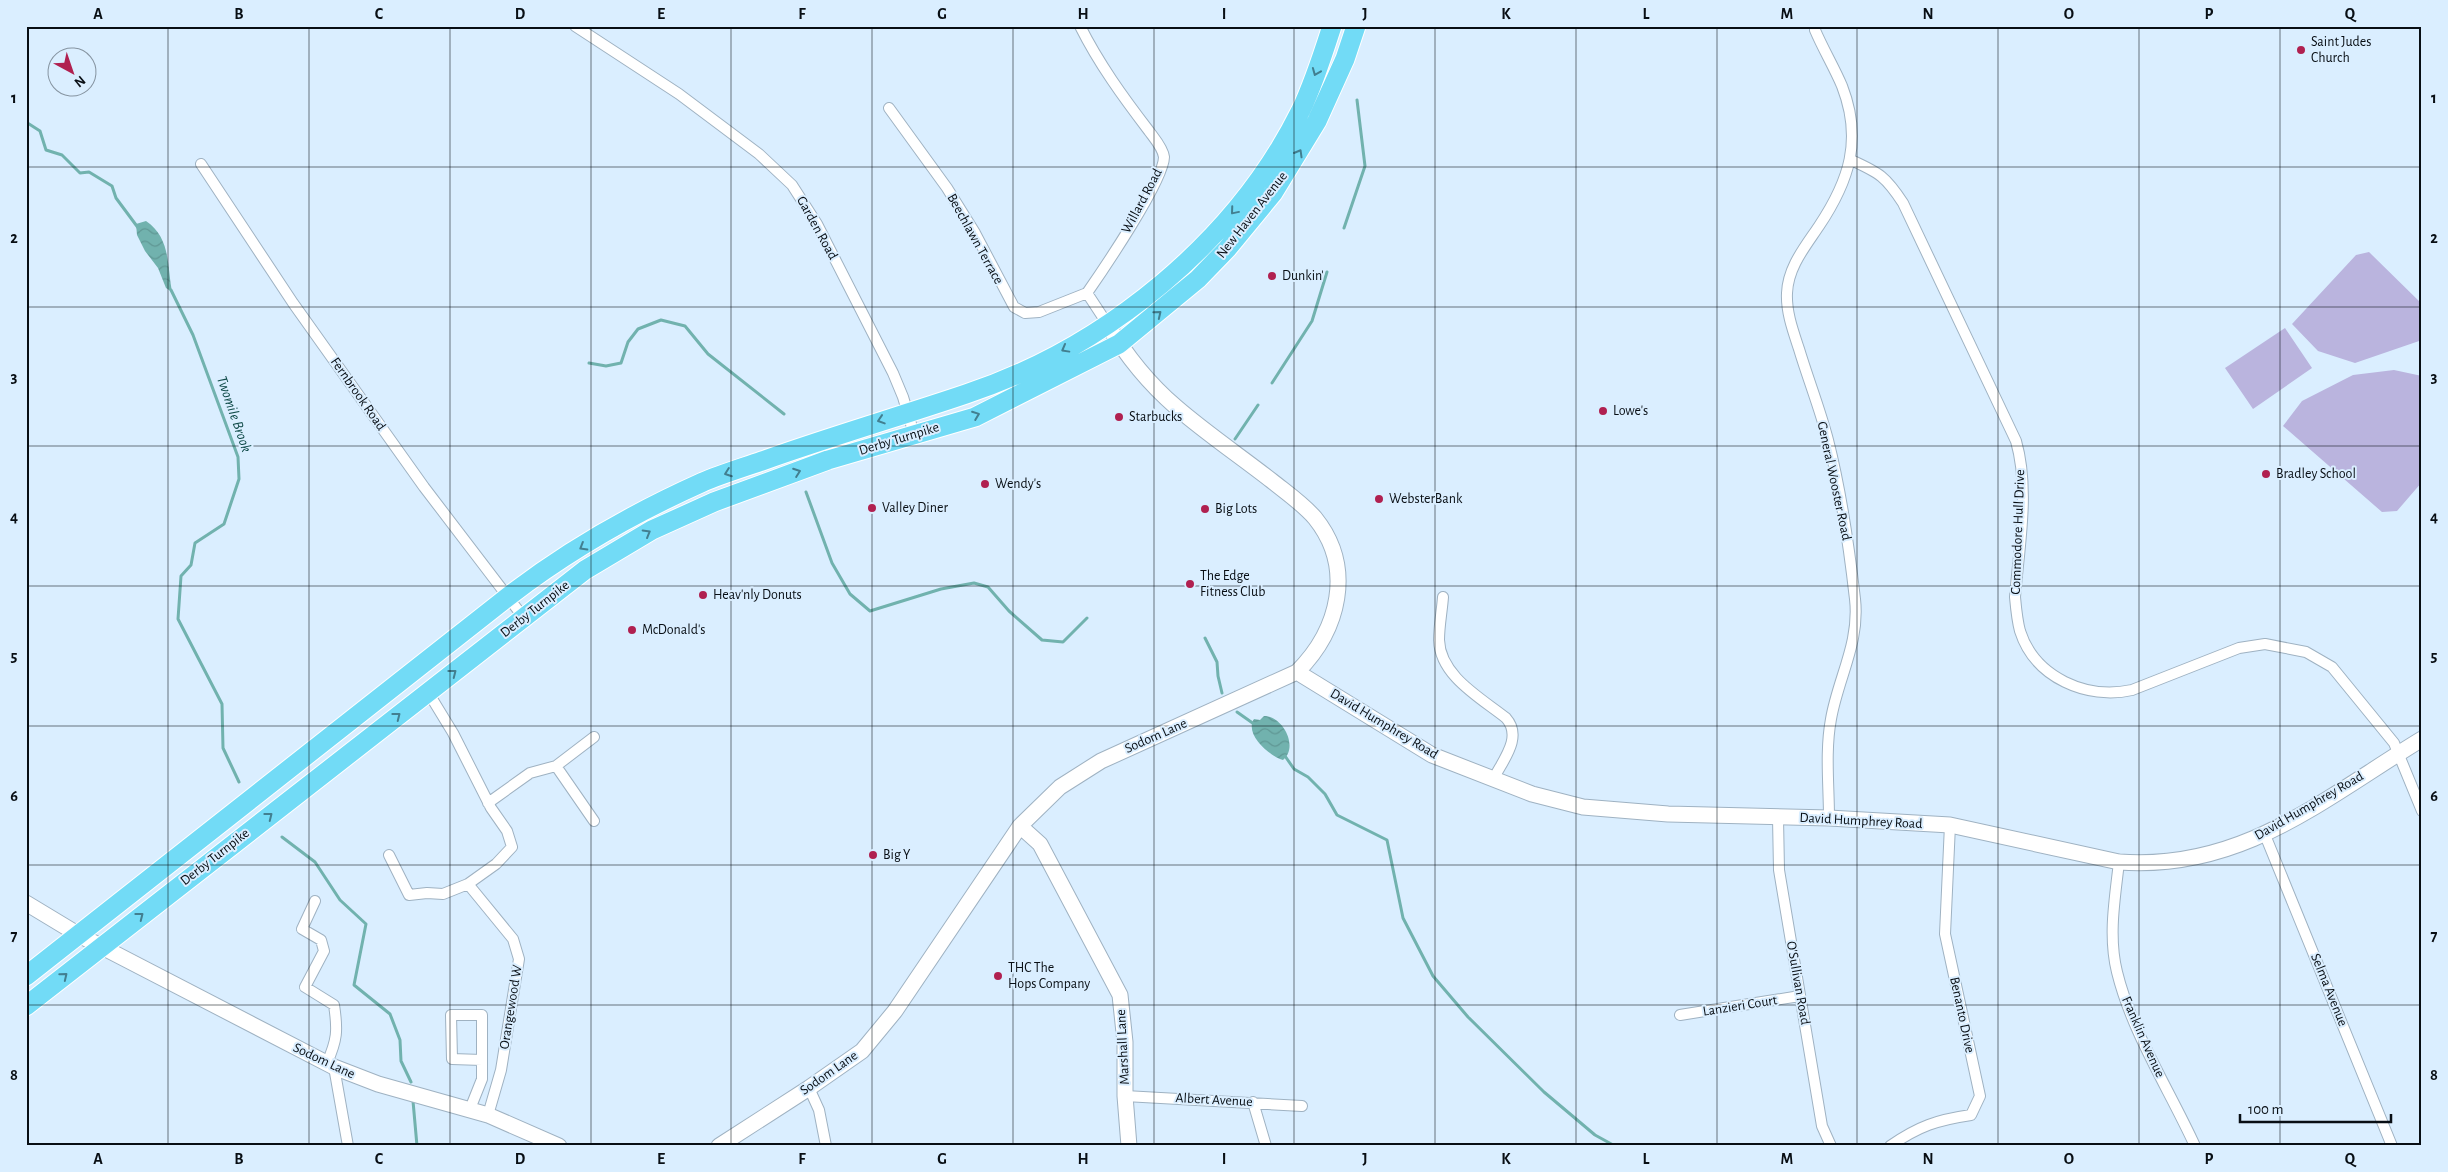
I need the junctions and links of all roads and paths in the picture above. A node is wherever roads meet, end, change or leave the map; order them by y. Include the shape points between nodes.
1 (575, 26) edge
2 (1080, 26) edge
3 (1332, 26) edge
4 (1356, 26) edge
5 (1815, 30) dead end
6 (889, 108) dead end
7 (1851, 160) junction
8 (201, 164) dead end
9 (1087, 293) junction
10 (1108, 325) junction
11 (1119, 344) junction
12 (915, 409) junction
13 (922, 431) junction
14 (533, 578) junction
15 (508, 596) junction
16 (1443, 597) dead end
17 (549, 599) junction
18 (524, 618) junction
19 (1297, 672) junction
20 (428, 692) junction
21 (594, 737) dead end
22 (2422, 739) edge
23 (2398, 754) junction
24 (556, 766) junction
25 (1494, 778) junction
26 (488, 803) junction
27 (2422, 811) edge
28 (1778, 818) junction
29 (1829, 818) junction
30 (594, 821) dead end
31 (1950, 825) junction
32 (1020, 826) junction
33 (2265, 835) junction
34 (389, 855) dead end
35 (2119, 862) junction
36 (468, 884) junction
37 (315, 901) dead end
38 (26, 903) edge
39 (79, 934) junction
40 (102, 946) junction
41 (26, 976) edge
42 (1800, 996) junction
43 (26, 1006) edge
44 (1680, 1015) dead end
45 (482, 1060) junction
46 (330, 1065) junction
47 (809, 1088) junction
48 (1125, 1096) junction
49 (1253, 1102) junction
50 (1302, 1106) dead end
51 (470, 1109) junction
52 (488, 1114) junction
53 (348, 1146) edge
54 (560, 1146) edge
55 (719, 1146) edge
56 (826, 1146) edge
57 (1130, 1146) edge
58 (1266, 1146) edge
59 (1831, 1146) edge
60 (1890, 1146) edge
61 (2195, 1146) edge
62 (2392, 1146) edge

1 - 12 street, Garden Road via 679,94 760,154 792,185 809,209 893,373
2 - 9 street, Willard Road via 1116,89 1157,142 1164,157 1160,174 1147,198
3 -> 10 highway, New Haven Avenue via 1301,109 1259,180 1235,210 1159,287
11 -> 4 highway, New Haven Avenue via 1198,279 1273,193 1317,121
5 - 7 street via 1842,87 1851,126
6 - 9 street, Beechlawn Terrace via 947,188 1014,306 1025,313 1039,312
7 - 23 street, Commodore Hull Drive via 1888,180 1904,203 2016,441 2023,487 2015,597 2017,615 2024,641 2043,667 2069,685 2089,692 2118,693 2239,648 2264,644 2290,648 2306,652 2332,667 2394,742
7 - 29 street, General Wooster Road via 1833,205 1798,258 1787,292 1789,317 1828,440 1856,600 1852,652 1828,736
8 - 15 street, Fernbrook Road via 424,487
9 - 10 street
10 - 11 street, Sodom Lane
10 -> 12 highway, Derby Turnpike via 1034,366 967,394
13 -> 11 highway, Derby Turnpike via 975,417
11 - 19 street, Sodom Lane via 1145,379 1177,408 1299,502 1327,537 1336,562 1339,584 1336,604 1331,625 1314,655
12 - 13 highway
12 -> 14 highway, Derby Turnpike via 704,482 643,512
17 -> 13 highway, Derby Turnpike via 585,570 652,530 714,502 828,460
14 - 15 highway, Derby Turnpike
14 - 17 highway
15 - 18 street, Fernbrook Road
15 - 39 highway, Derby Turnpike
16 - 25 street via 1439,640 1445,662 1454,676 1513,727 1513,740
17 - 18 highway, Derby Turnpike
20 -> 18 highway, Derby Turnpike
19 - 25 street, David Humphrey Road via 1432,755
19 - 32 street, Sodom Lane via 1101,761 1060,787
20 - 26 street
40 -> 20 highway, Derby Turnpike
21 - 24 street
22 - 23 street, David Humphrey Road
23 - 27 street, Commodore Hull Drive
23 - 33 street, David Humphrey Road
24 - 26 street via 530,773
24 - 30 street
25 - 28 street, David Humphrey Road via 1532,794 1602,810
26 - 36 street via 507,831 512,847 496,864
28 - 29 street, David Humphrey Road
28 - 42 street, O'Sullivan Road via 1778,870
29 - 31 street, David Humphrey Road
31 - 35 street, David Humphrey Road
31 - 60 street, Benanto Drive via 1945,934 1980,1096 1972,1115 1944,1119 1913,1130
32 - 47 street, Sodom Lane via 895,1011 862,1051
32 - 48 street, Marshall Lane via 1040,844 1120,995 1125,1042
33 - 35 street, David Humphrey Road via 2217,853 2174,861
33 - 62 street, Selma Avenue
34 - 36 street via 409,895 443,894
35 - 61 street, Franklin Avenue via 2112,932 2116,971 2131,1014
36 - 52 street, Orangewood W via 513,939 519,959 501,1070
37 - 46 street via 302,929 321,940 324,951 305,986 334,1005 338,1027
38 - 39 street, Sodom Lane
39 - 40 street, Sodom Lane
39 - 41 highway, Derby Turnpike
43 -> 40 highway, Derby Turnpike
40 - 46 street, Sodom Lane
42 - 44 street, Lanzieri Court
42 - 59 street, O'Sullivan Road via 1822,1126
45 - 45 street via 482,1015 450,1014 452,1058
45 - 51 street via 481,1085
46 - 51 street, Sodom Lane via 378,1084
46 - 53 street
47 - 55 street, Sodom Lane
47 - 56 street
48 - 49 street, Albert Avenue
48 - 57 street, Marshall Lane
49 - 50 street, Albert Avenue
49 - 58 street
51 - 52 street, Sodom Lane
52 - 54 street, Sodom Lane

